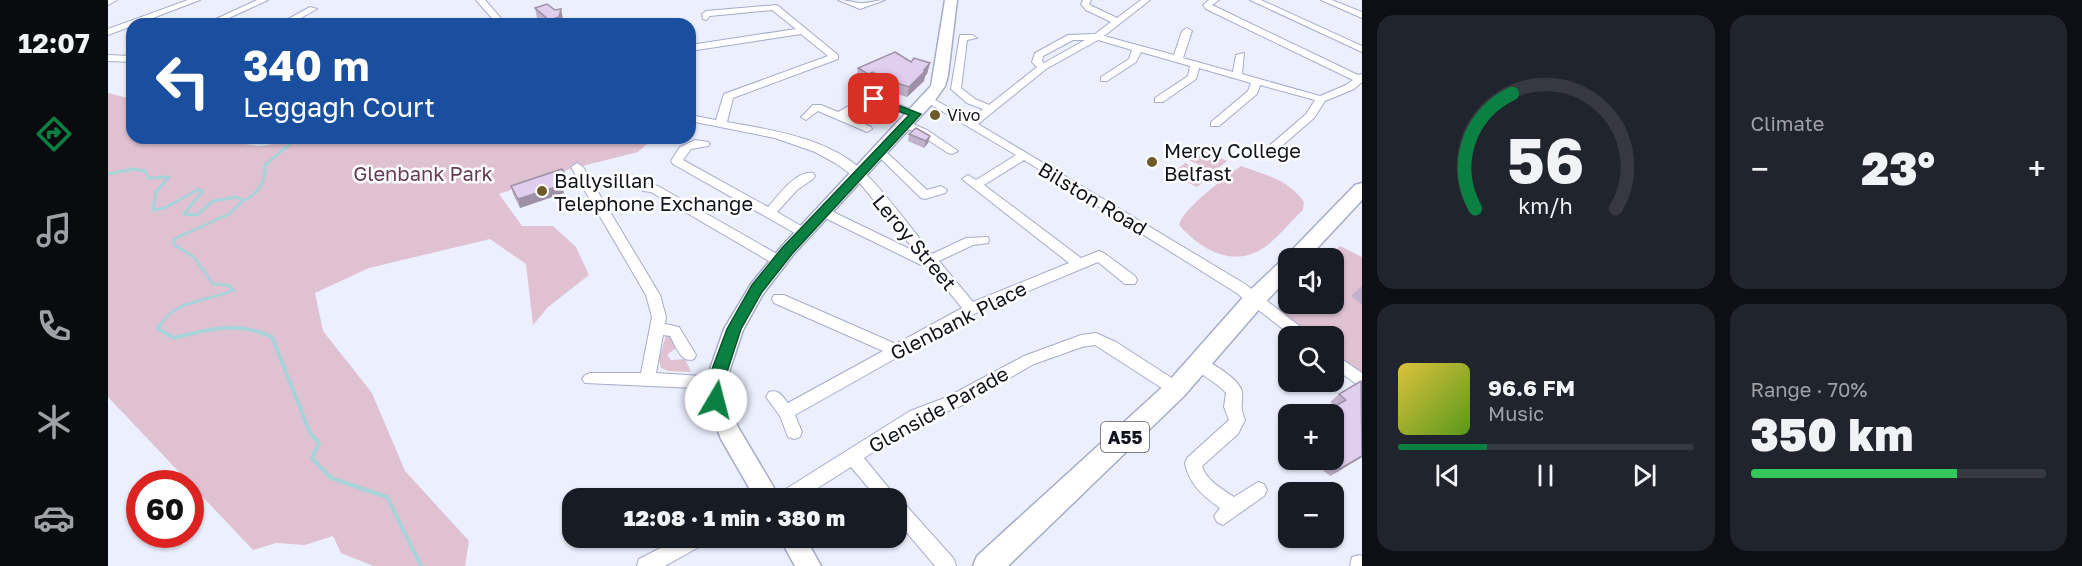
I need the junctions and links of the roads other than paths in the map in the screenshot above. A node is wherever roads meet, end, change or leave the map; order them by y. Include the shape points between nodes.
1 (113, 0) edge
2 (196, 0) edge
3 (264, 0) edge
4 (480, 0) edge
5 (842, 0) edge
6 (881, 0) edge
7 (951, 0) edge
8 (1086, 0) edge
9 (1146, 0) edge
10 (1215, 0) edge
11 (1254, 0) edge
12 (1325, 0) edge
13 (108, 2) edge
14 (305, 11) dead end
15 (1362, 15) edge
16 (706, 17) dead end
17 (146, 18) edge
18 (223, 18) edge
19 (293, 18) edge
20 (496, 18) edge
21 (1118, 22) junction
22 (126, 25) edge
23 (803, 31) junction
24 (1187, 31) dead end
25 (108, 32) edge
26 (1097, 37) junction
27 (972, 38) dead end
28 (696, 47) edge
29 (1362, 49) edge
30 (1137, 50) junction
31 (1241, 55) dead end
32 (126, 59) edge
33 (110, 60) edge
34 (1177, 60) junction
35 (1195, 65) junction
36 (1237, 76) junction
37 (1360, 78) edge
38 (1104, 79) dead end
39 (1256, 81) junction
40 (1321, 99) junction
41 (928, 100) junction
42 (1159, 100) dead end
43 (976, 103) junction
44 (991, 109) junction
45 (956, 115) junction
46 (840, 116) junction
47 (806, 117) dead end
48 (696, 119) edge
49 (911, 119) junction
50 (721, 123) junction
51 (971, 124) junction
52 (1215, 124) dead end
53 (867, 129) dead end
54 (696, 142) edge
55 (690, 144) edge
56 (704, 144) dead end
57 (1273, 148) dead end
58 (879, 151) junction
59 (952, 151) dead end
60 (1023, 156) junction
61 (577, 167) dead end
62 (859, 174) junction
63 (809, 176) dead end
64 (647, 188) dead end
65 (1362, 189) edge
66 (941, 190) dead end
67 (823, 212) junction
68 (769, 214) junction
69 (804, 233) junction
70 (983, 240) dead end
71 (1306, 248) edge
72 (931, 260) junction
73 (778, 261) junction
74 (1079, 264) junction
75 (1278, 276) edge
76 (1130, 280) dead end
77 (779, 299) dead end
78 (1254, 300) junction
79 (971, 309) junction
80 (1289, 326) edge
81 (657, 329) junction
82 (896, 350) junction
83 (683, 354) dead end
84 (1198, 363) junction
85 (1344, 368) edge
86 (590, 379) dead end
87 (647, 379) junction
88 (1362, 381) edge
89 (717, 383) junction
90 (1176, 389) junction
91 (774, 397) dead end
92 (786, 412) junction
93 (794, 432) dead end
94 (853, 457) junction
95 (762, 488) edge
96 (803, 488) edge
97 (879, 488) edge
98 (1258, 490) dead end
99 (907, 519) edge
100 (680, 548) edge
101 (798, 548) edge
102 (646, 566) edge
103 (809, 566) edge
104 (948, 566) edge
105 (987, 566) edge

1 - 13 street
2 - 17 street
3 - 18 street
4 - 20 street
5 - 6 street via 860,6
7 - 41 main road via 941,75
8 - 21 street via 1089,8
9 - 21 street
10 - 37 street via 1207,5 1209,8
11 - 29 street
12 - 15 street
14 - 19 street
16 - 23 street via 774,8
21 - 26 street
22 - 25 street
23 - 28 street
23 - 50 street via 834,55 831,60 728,96
24 - 34 street
26 - 30 street
26 - 44 street via 1043,67
27 - 43 street via 963,37 956,88
30 - 34 street
30 - 38 street via 1133,60
31 - 36 street
32 - 33 street
34 - 35 street
35 - 36 street
35 - 42 street via 1193,77
36 - 39 street
37 - 40 street via 1350,87
39 - 40 street
39 - 52 street via 1253,92
40 - 57 street via 1310,116
41 - 45 street, Bilston Road
41 - 49 main road
43 - 44 street
43 - 45 street
44 - 51 street
45 - 51 street, Bilston Road
46 - 47 street via 817,107
46 - 49 street via 855,104 874,99
46 - 53 street
48 - 50 street, Leroy Street
49 - 58 main road
49 - 59 street
50 - 62 street, Leroy Street via 793,138
51 - 60 street, Bilston Road
54 - 56 street
55 - 68 street via 673,164
58 - 62 main road
58 - 66 street via 925,195
60 - 74 street via 972,182
60 - 78 street, Bilston Road
61 - 81 street via 653,295 659,317
62 - 67 main road
62 - 72 street, Leroy Street
63 - 68 street via 793,187
64 - 73 street
65 - 71 highway
67 - 69 main road
67 - 72 street via 920,261
68 - 69 street
69 - 73 main road
70 - 72 street via 971,241
72 - 79 street, Leroy Street
73 - 89 main road via 739,319
74 - 76 street, Glenbank Place via 1099,256
74 - 79 street, Glenbank Place
75 - 78 highway, A55
77 - 82 street
78 - 80 street, Bilston Road
78 - 84 highway, A55
79 - 82 street, Glenbank Place
81 - 83 street via 674,331
81 - 87 street
82 - 92 street, Glenbank Place
84 - 90 highway, A55
84 - 98 street via 1234,391 1232,407 1237,420 1193,463 1193,471 1228,512
85 - 88 street
86 - 87 street
87 - 89 street
89 - 95 main road via 718,411
90 - 94 street, Glenside Parade via 1096,339 1029,360 953,402 916,416
90 - 105 highway, A55
91 - 92 street
92 - 93 street
94 - 96 street, Glenside Parade
94 - 97 street
99 - 104 street
100 - 102 street
101 - 103 main road

